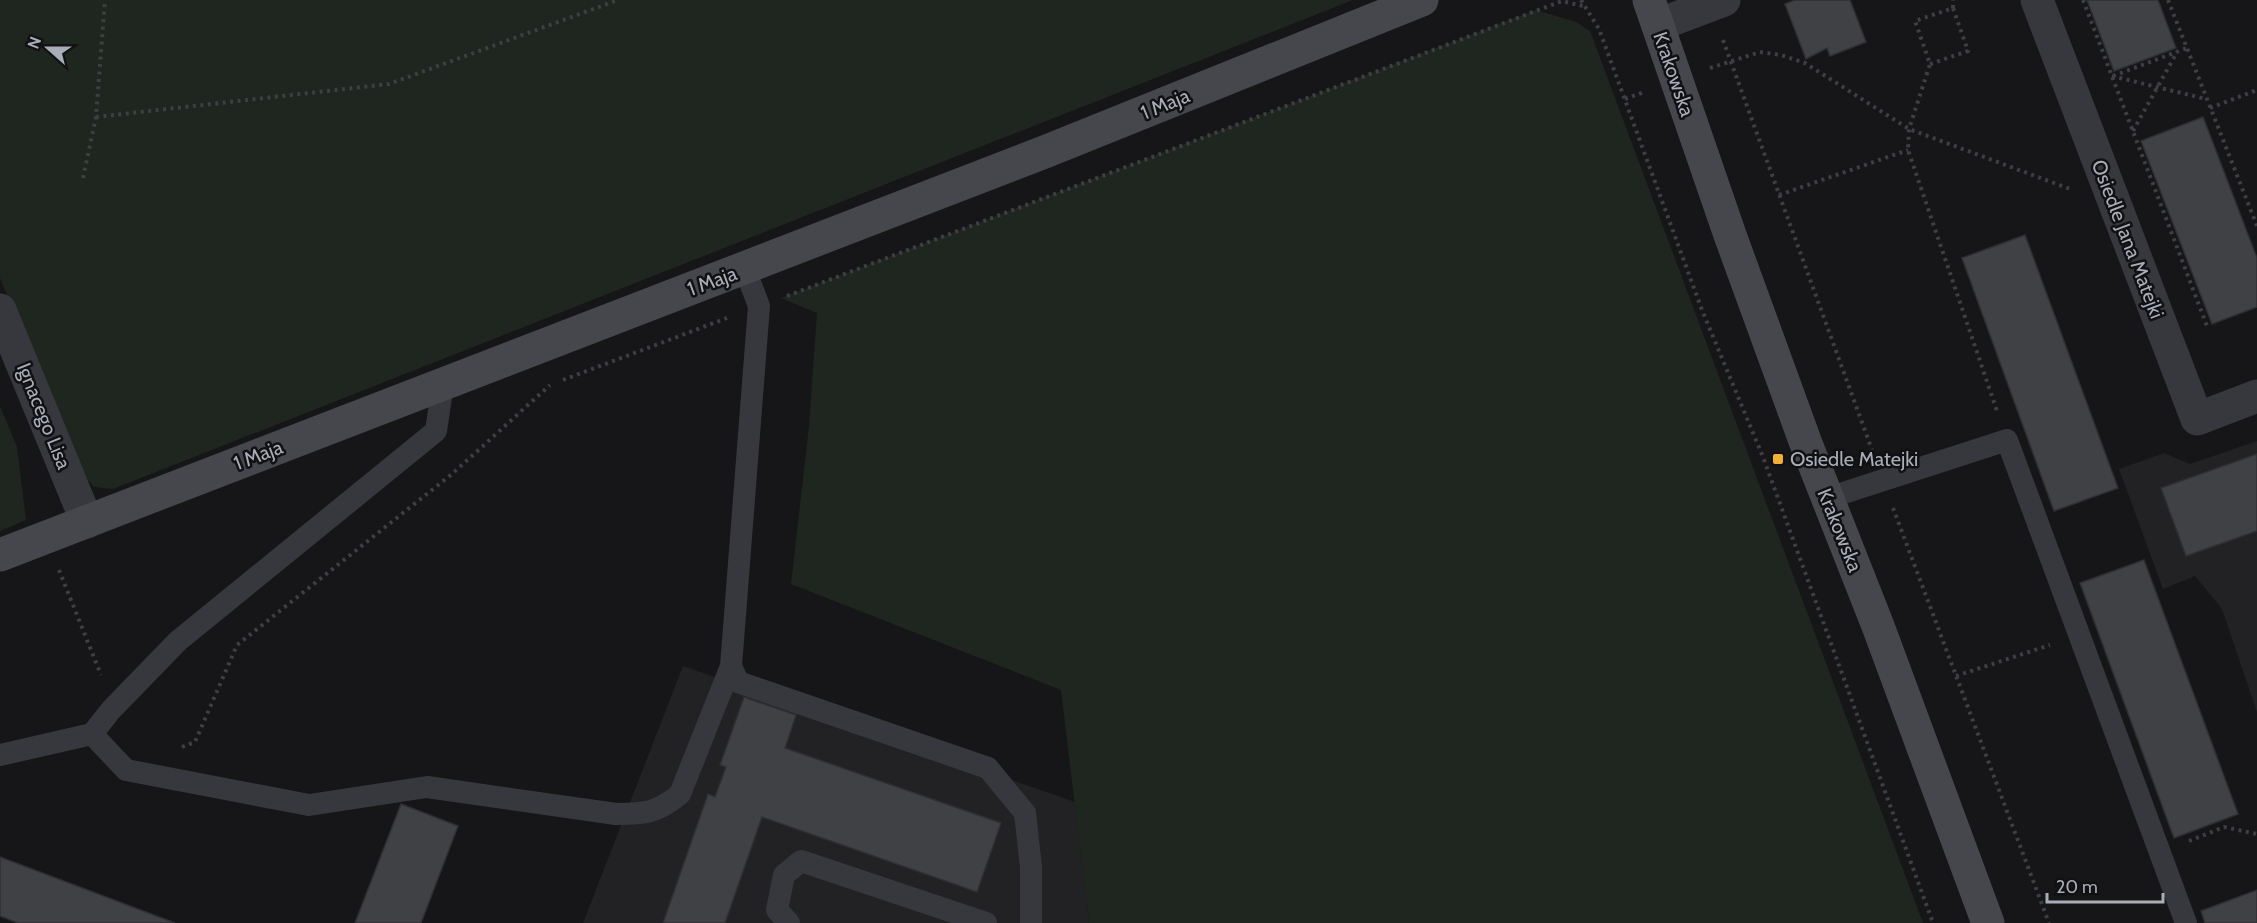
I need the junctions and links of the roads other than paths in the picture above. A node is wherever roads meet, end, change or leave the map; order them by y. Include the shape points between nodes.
1 (1422, 0) edge
2 (1724, 0) edge
3 (2037, 0) edge
4 (1654, 13) edge
5 (745, 269) junction
6 (0, 310) edge
7 (442, 384) junction
8 (2257, 396) edge
9 (1828, 498) junction
10 (87, 522) junction
11 (0, 555) edge
12 (731, 666) junction
13 (92, 734) junction
14 (0, 755) edge
15 (789, 923) edge
16 (986, 923) edge
17 (1031, 923) edge
18 (1988, 923) edge
19 (2186, 923) edge

1 - 5 street, 1 Maja
2 - 4 street
3 - 8 street, Osiedle Jana Matejki via 2197,419
4 - 9 street, Krakowska via 1730,235
5 - 7 street, 1 Maja
5 - 12 lane via 759,306
6 - 10 street, Ignacego Lisa
7 - 10 street, 1 Maja
7 - 13 lane via 436,431 178,642
9 - 18 street, Krakowska
9 - 19 lane via 2007,440
10 - 11 street, 1 Maja
12 - 13 lane via 680,794 645,814 616,814 427,787 309,805 126,770
12 - 17 lane via 738,682 988,768 1025,813 1031,867
13 - 14 lane
15 - 16 lane via 777,910 784,875 801,861

